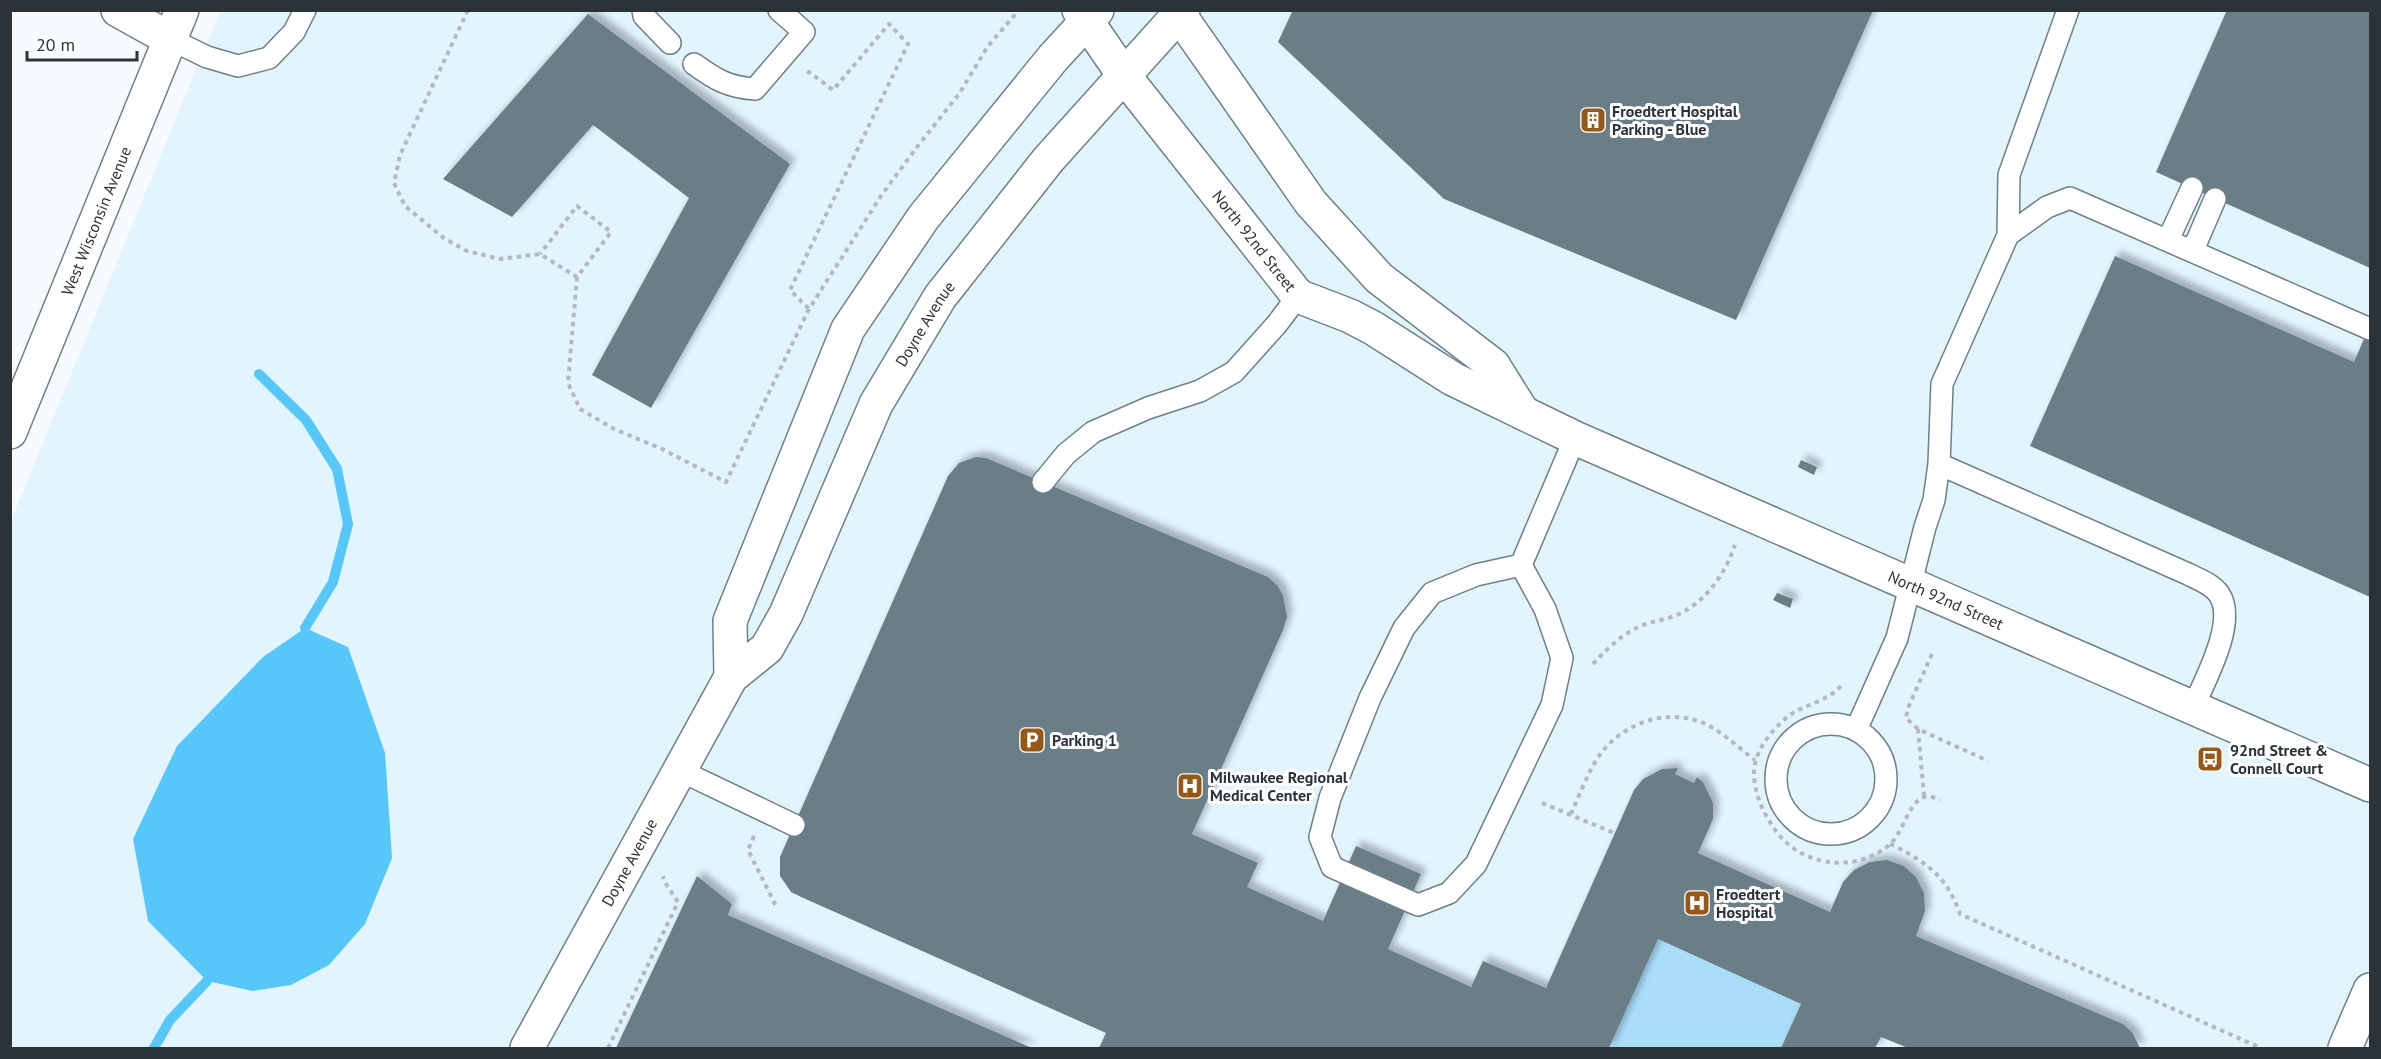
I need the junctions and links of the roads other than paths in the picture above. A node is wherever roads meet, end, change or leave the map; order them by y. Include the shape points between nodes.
1 (118, 10) edge
2 (305, 10) edge
3 (643, 10) edge
4 (779, 10) edge
5 (2068, 10) edge
6 (1180, 12) edge
7 (1087, 15) edge
8 (176, 25) edge
9 (670, 43) dead end
10 (694, 64) dead end
11 (1125, 77) junction
12 (2192, 188) dead end
13 (2215, 199) dead end
14 (2007, 235) junction
15 (2168, 240) junction
16 (2193, 250) junction
17 (1298, 296) junction
18 (2370, 330) edge
19 (1522, 413) junction
20 (10, 432) edge
21 (1575, 438) junction
22 (1939, 464) junction
23 (1043, 482) dead end
24 (1521, 565) junction
25 (1910, 585) junction
26 (731, 677) junction
27 (2193, 708) junction
28 (1856, 730) junction
29 (679, 770) junction
30 (2370, 785) edge
31 (794, 825) dead end
32 (2370, 990) edge
33 (526, 1048) edge
34 (2345, 1048) edge

1 - 8 street
2 - 8 lane via 294,32 269,58 238,66 207,57
3 - 9 lane via 644,16
4 - 10 lane via 804,32 755,89 734,87
5 - 14 lane via 2008,175
6 - 11 street, Doyne Avenue
6 - 19 street via 1311,203 1379,278 1493,365
7 - 11 street, North 92nd Street
7 - 26 street via 923,218 848,328 730,621
8 - 20 street, West Wisconsin Avenue
11 - 17 street, North 92nd Street
11 - 26 street, Doyne Avenue via 1048,160 940,297 876,404 786,614 767,648
12 - 15 lane
13 - 16 lane
14 - 15 lane via 2047,207 2070,198
14 - 22 lane via 1942,384
15 - 16 lane
16 - 18 lane
17 - 19 street, North 92nd Street via 1373,328 1453,379
17 - 23 lane via 1234,372 1200,391 1093,432 1066,454
19 - 21 street, North 92nd Street
21 - 24 lane
21 - 25 street, North 92nd Street
22 - 25 lane via 1934,500
22 - 27 lane via 2211,586 2223,605 2222,635
24 - 24 lane via 1476,575 1432,593 1404,628 1330,798 1320,837 1332,867 1418,905 1449,893 1476,864 1552,705 1562,658 1545,609
25 - 27 street, North 92nd Street
25 - 28 lane via 1897,638
26 - 29 street, Doyne Avenue
27 - 30 street, North 92nd Street
28 - 28 lane via 1829,723 1812,727 1796,736 1784,750 1776,784 1780,801 1791,817 1805,827 1841,833 1858,827 1883,800 1887,782 1884,763 1876,746
29 - 31 lane
29 - 33 street, Doyne Avenue
32 - 34 street

